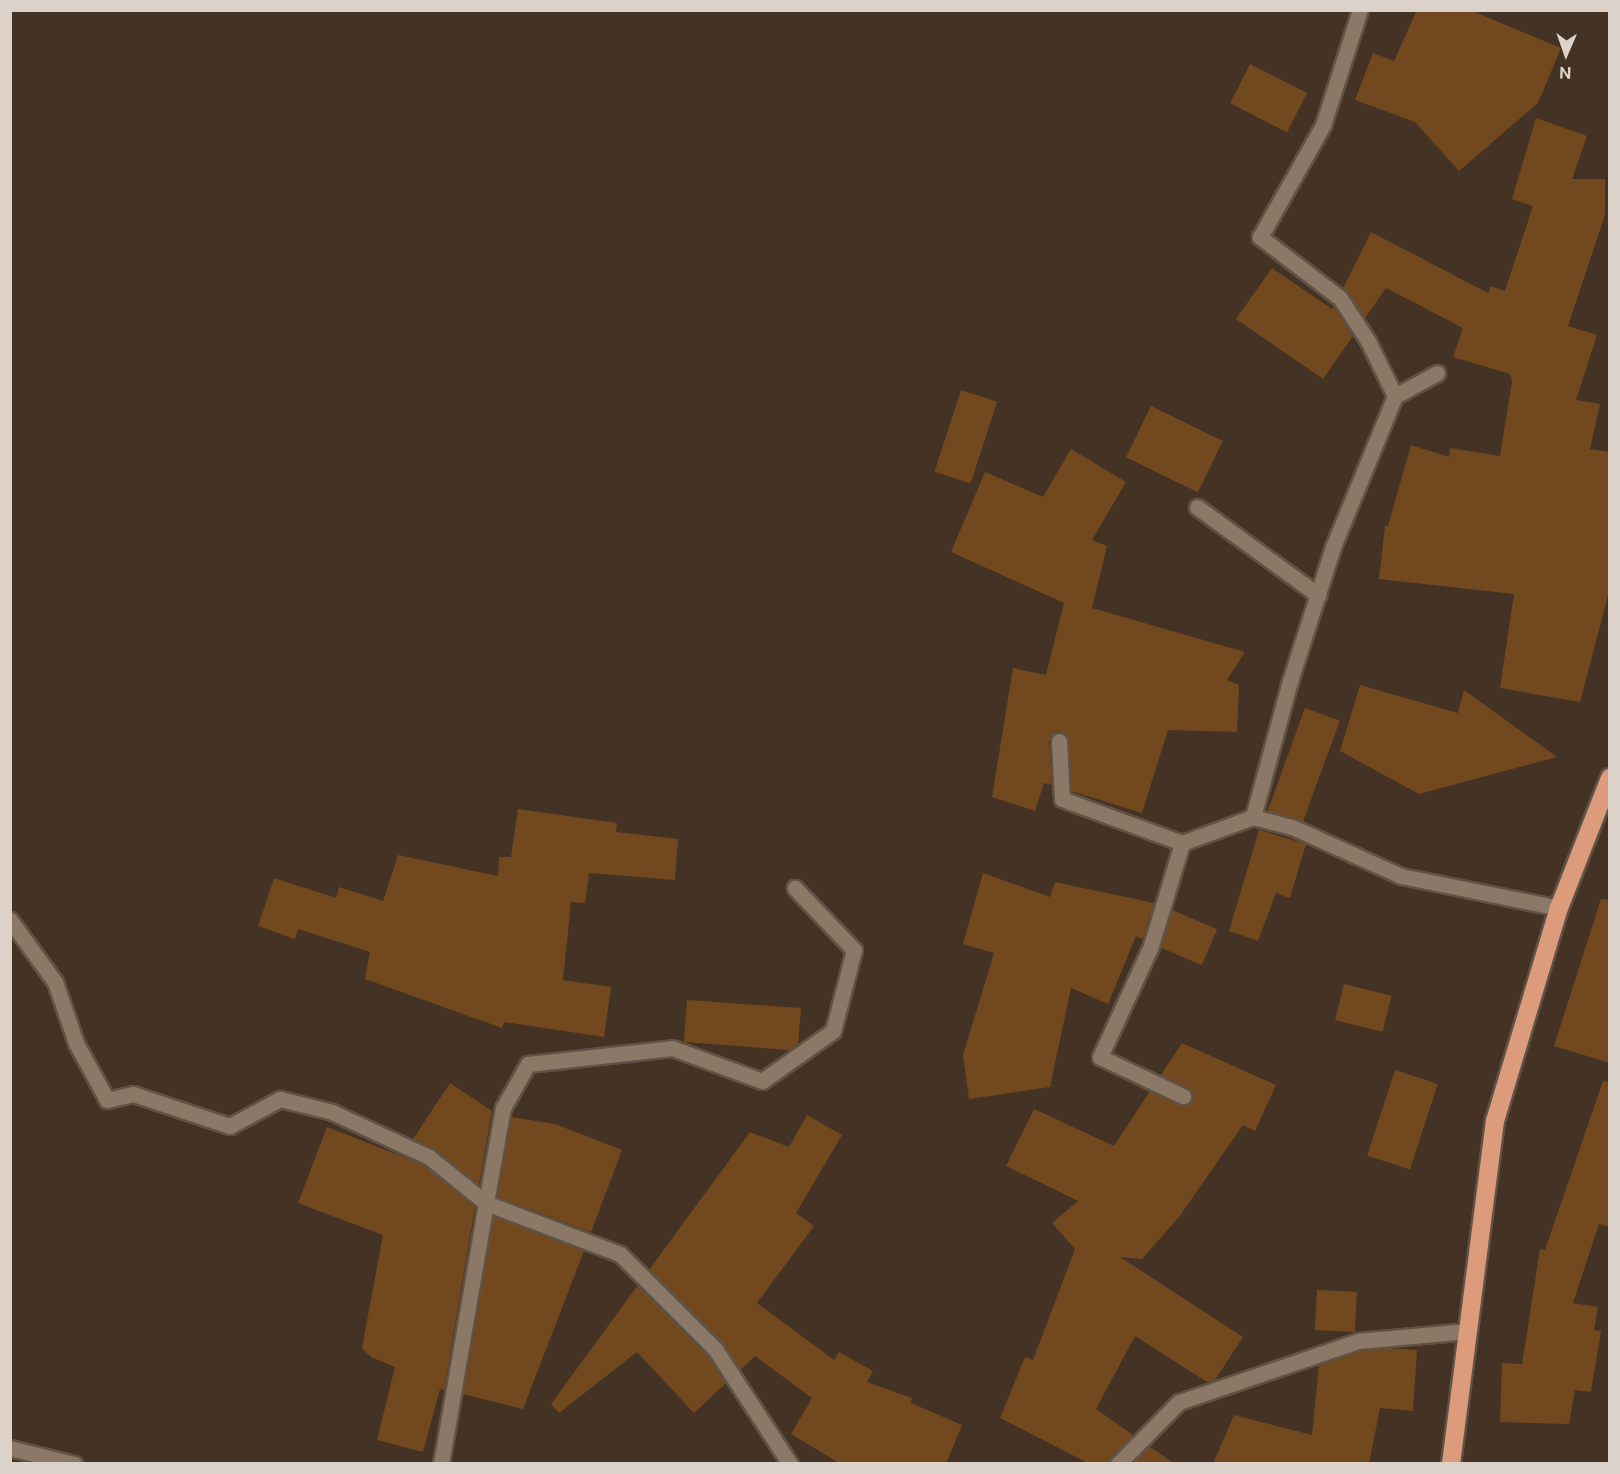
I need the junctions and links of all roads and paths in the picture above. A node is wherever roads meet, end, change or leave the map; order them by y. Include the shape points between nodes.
1 (1360, 10) edge
2 (1437, 373) dead end
3 (1395, 396) junction
4 (1197, 507) dead end
5 (1318, 595) junction
6 (1059, 741) dead end
7 (1610, 778) edge
8 (1253, 818) junction
9 (1182, 843) junction
10 (795, 888) dead end
11 (1559, 908) junction
12 (10, 920) edge
13 (1183, 1096) dead end
14 (486, 1203) junction
15 (1468, 1331) junction
16 (10, 1448) edge
17 (74, 1464) edge
18 (441, 1464) edge
19 (790, 1464) edge
20 (1118, 1464) edge
21 (1451, 1464) edge

1 - 3 street via 1323,125 1260,237 1340,298 1368,340
2 - 3 street
3 - 5 street via 1333,547
4 - 5 street
5 - 8 street
6 - 9 street via 1062,799
7 - 11 highway
8 - 9 street
8 - 11 street via 1292,827 1401,876
9 - 13 street via 1151,946 1100,1057
10 - 14 street via 854,950 833,1031 762,1081 672,1048 528,1064 503,1108
11 - 15 highway via 1495,1121
12 - 14 street via 55,982 76,1043 107,1100 133,1094 230,1126 280,1099 332,1112 429,1157
14 - 18 street
14 - 19 street via 620,1254 715,1349
15 - 20 street via 1358,1341 1179,1402
15 - 21 highway
16 - 17 street

